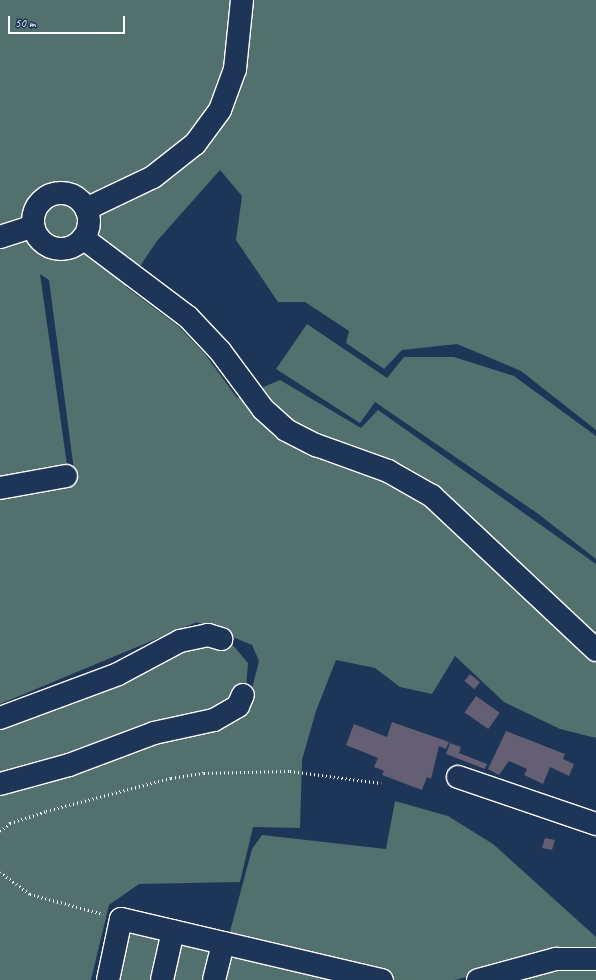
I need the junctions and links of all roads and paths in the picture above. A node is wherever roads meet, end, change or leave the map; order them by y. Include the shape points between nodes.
1 (242, 0) edge
2 (86, 209) junction
3 (33, 226) junction
4 (0, 237) edge
5 (83, 238) junction
6 (66, 476) dead end
7 (0, 488) edge
8 (221, 639) dead end
9 (596, 650) edge
10 (244, 695) dead end
11 (0, 718) edge
12 (458, 777) dead end
13 (0, 784) edge
14 (381, 784) dead end
15 (596, 824) edge
16 (0, 831) edge
17 (0, 872) edge
18 (121, 919) junction
19 (173, 931) junction
20 (223, 943) junction
21 (596, 959) edge
22 (108, 980) edge
23 (162, 980) edge
24 (214, 980) edge
25 (382, 980) edge
26 (478, 980) edge

1 - 2 street via 235,69 220,110 195,144 153,177
2 - 3 street via 66,193 48,196 36,208
2 - 5 street via 89,224
3 - 4 street
3 - 5 street via 41,240 54,248 70,247
5 - 9 street via 188,317 220,351 263,409 286,430 316,445 388,471 432,496
6 - 7 street
8 - 11 street via 208,635 180,642 124,671
10 - 13 street via 238,706 214,720 154,733 69,766
12 - 15 street
14 - 16 path via 290,771 204,773 171,778 46,811 10,823
17 - 18 path via 30,894
18 - 19 street
18 - 22 street
19 - 20 street
19 - 23 street
20 - 24 street
20 - 25 street
21 - 26 street via 556,959

